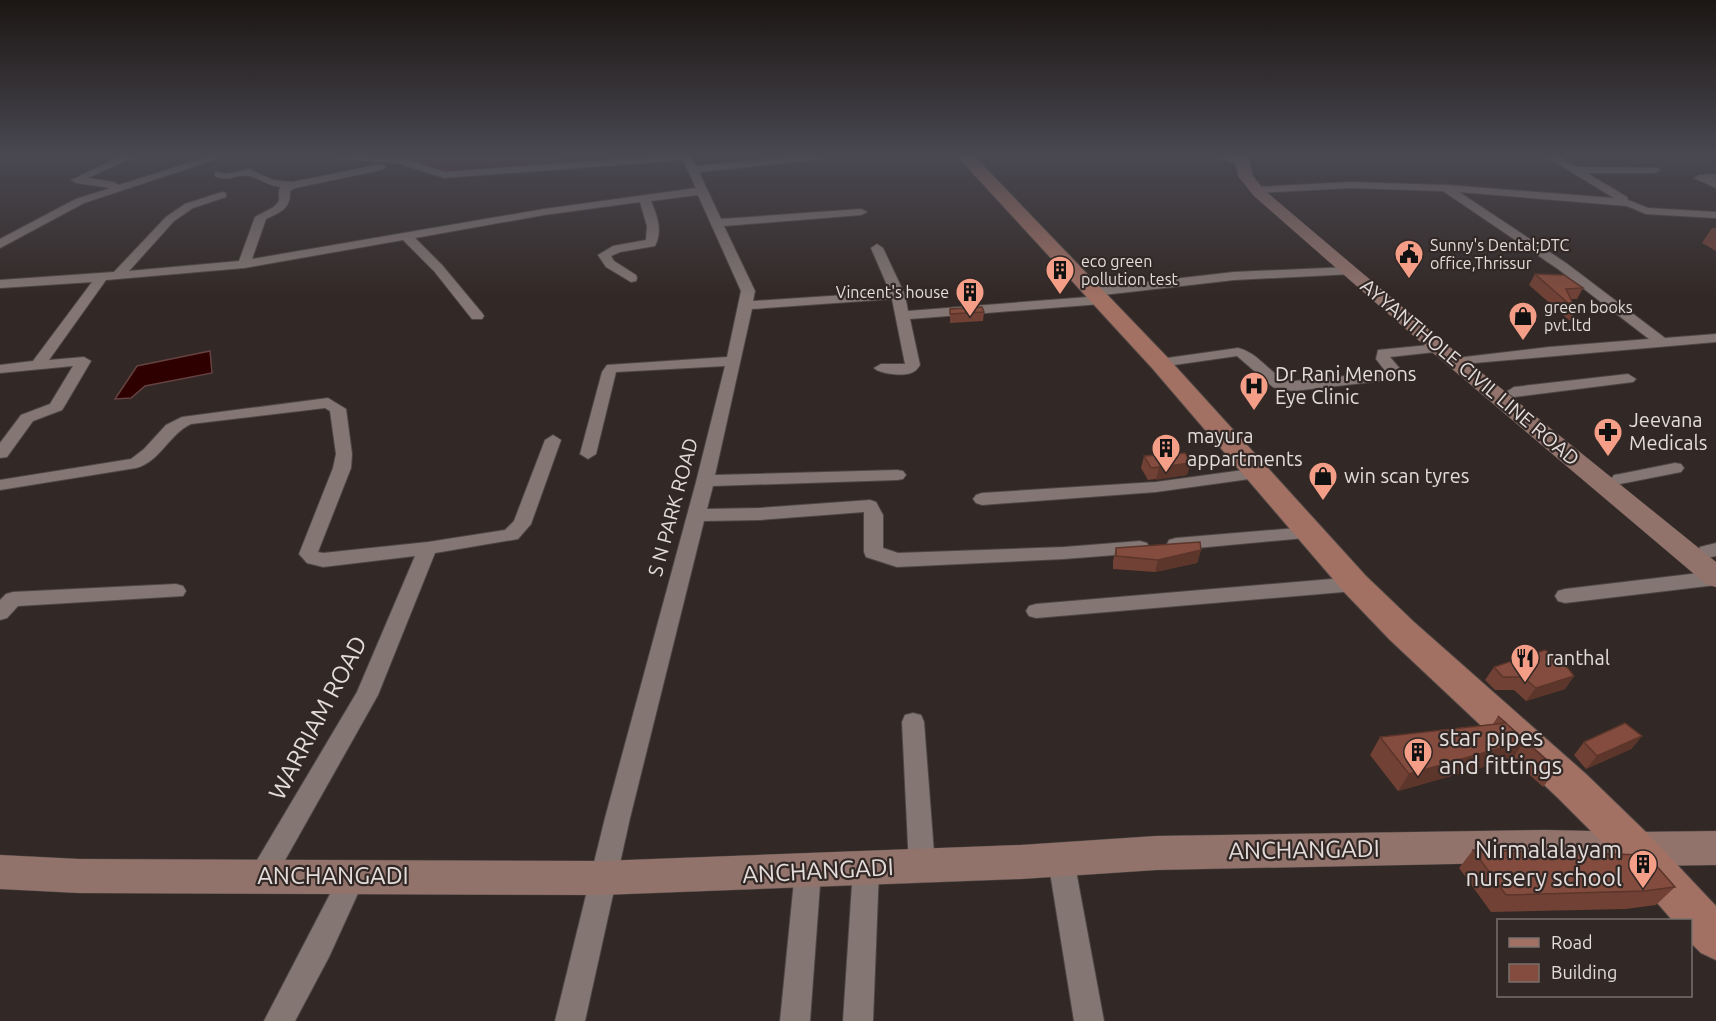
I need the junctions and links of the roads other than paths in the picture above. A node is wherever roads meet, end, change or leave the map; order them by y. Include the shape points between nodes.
1 (75, 204) edge
2 (196, 204) edge
3 (283, 204) edge
4 (605, 204) edge
5 (646, 204) edge
6 (707, 204) edge
7 (1010, 204) edge
8 (1284, 204) edge
9 (1469, 204) edge
10 (1630, 204) edge
11 (861, 212) dead end
12 (1716, 215) edge
13 (717, 223) junction
14 (406, 236) junction
15 (0, 244) edge
16 (877, 248) dead end
17 (1331, 250) junction
18 (244, 264) junction
19 (1350, 271) junction
20 (117, 276) junction
21 (102, 277) junction
22 (631, 278) dead end
23 (0, 284) edge
24 (898, 295) junction
25 (1097, 296) junction
26 (746, 305) junction
27 (903, 315) junction
28 (477, 316) dead end
29 (1714, 339) edge
30 (1662, 342) junction
31 (1439, 348) junction
32 (733, 361) junction
33 (1466, 361) junction
34 (1160, 363) junction
35 (36, 367) junction
36 (881, 368) dead end
37 (0, 369) edge
38 (1628, 379) dead end
39 (1514, 392) junction
40 (553, 440) dead end
41 (0, 453) edge
42 (588, 454) dead end
43 (0, 462) edge
44 (1675, 468) dead end
45 (1258, 473) junction
46 (897, 475) dead end
47 (705, 481) junction
48 (0, 485) edge
49 (1620, 486) junction
50 (982, 499) dead end
51 (695, 515) junction
52 (1309, 533) junction
53 (428, 548) junction
54 (1713, 553) edge
55 (1716, 577) edge
56 (1355, 584) junction
57 (176, 591) dead end
58 (1565, 596) dead end
59 (1036, 611) dead end
60 (0, 613) edge
61 (913, 722) dead end
62 (1716, 848) edge
63 (1636, 849) junction
64 (1060, 860) junction
65 (922, 866) junction
66 (867, 868) junction
67 (808, 871) junction
68 (0, 872) edge
69 (262, 876) junction
70 (352, 878) junction
71 (601, 878) junction
72 (1716, 938) edge
73 (279, 1021) edge
74 (570, 1021) edge
75 (795, 1021) edge
76 (858, 1021) edge
77 (1089, 1021) edge

1 - 15 street
2 - 20 street via 170,219
3 - 18 street via 261,217
4 - 14 street
5 - 22 street via 654,227 651,243 604,255
6 - 13 street, S N PARK ROAD
7 - 25 main road
8 - 17 main road, AYYANTHOLE CIVIL LINE ROAD
9 - 30 street via 1562,266
10 - 12 street via 1646,211
11 - 13 street
13 - 26 street, S N PARK ROAD via 747,291
14 - 18 street
14 - 28 street
16 - 24 street
17 - 19 main road, AYYANTHOLE CIVIL LINE ROAD
17 - 33 main road, AYYANTHOLE CIVIL LINE ROAD
18 - 20 street
19 - 25 street via 1234,276
19 - 31 main road, AYYANTHOLE CIVIL LINE ROAD
20 - 21 street
21 - 23 street
21 - 35 street
24 - 26 street
24 - 27 street
25 - 27 street
25 - 34 main road
26 - 32 street, S N PARK ROAD
27 - 36 street via 913,368
29 - 30 street
30 - 33 street
31 - 33 main road, AYYANTHOLE CIVIL LINE ROAD
31 - 34 street via 1383,353 1383,359 1394,370 1392,376 1294,386 1278,384 1238,352
32 - 42 street via 612,368
32 - 47 street, S N PARK ROAD
33 - 39 main road, AYYANTHOLE CIVIL LINE ROAD
33 - 49 main road, AYYANTHOLE CIVIL LINE ROAD
34 - 45 main road
35 - 37 street
35 - 41 street via 84,361 56,407 27,418
38 - 39 street
39 - 49 main road, AYYANTHOLE CIVIL LINE ROAD
40 - 53 street via 522,524 511,535
41 - 43 street
44 - 49 street
45 - 50 street via 1156,487
45 - 52 main road
46 - 47 street
47 - 51 street, S N PARK ROAD
48 - 53 street via 136,463 146,458 170,428 188,420 328,403 338,409 344,454 308,554 323,560
49 - 54 main road, AYYANTHOLE CIVIL LINE ROAD
49 - 55 main road, AYYANTHOLE CIVIL LINE ROAD
51 - 52 street via 870,506 874,515 873,552 897,560 1064,553
51 - 71 street, S N PARK ROAD
52 - 56 main road
53 - 69 street, WARRIAM ROAD via 367,695
55 - 58 street
56 - 59 street
56 - 63 main road
57 - 60 street via 13,599
61 - 65 street
62 - 63 main road, ANCHANGADI
63 - 64 main road, ANCHANGADI via 1546,846 1156,853
63 - 72 main road
64 - 65 main road, ANCHANGADI
64 - 77 street
65 - 66 main road, ANCHANGADI
66 - 67 main road, ANCHANGADI
66 - 76 street
67 - 71 main road, ANCHANGADI
67 - 75 street
68 - 69 main road, ANCHANGADI
69 - 70 main road, ANCHANGADI
70 - 71 main road, ANCHANGADI
70 - 73 street
71 - 74 street, S N PARK ROAD

